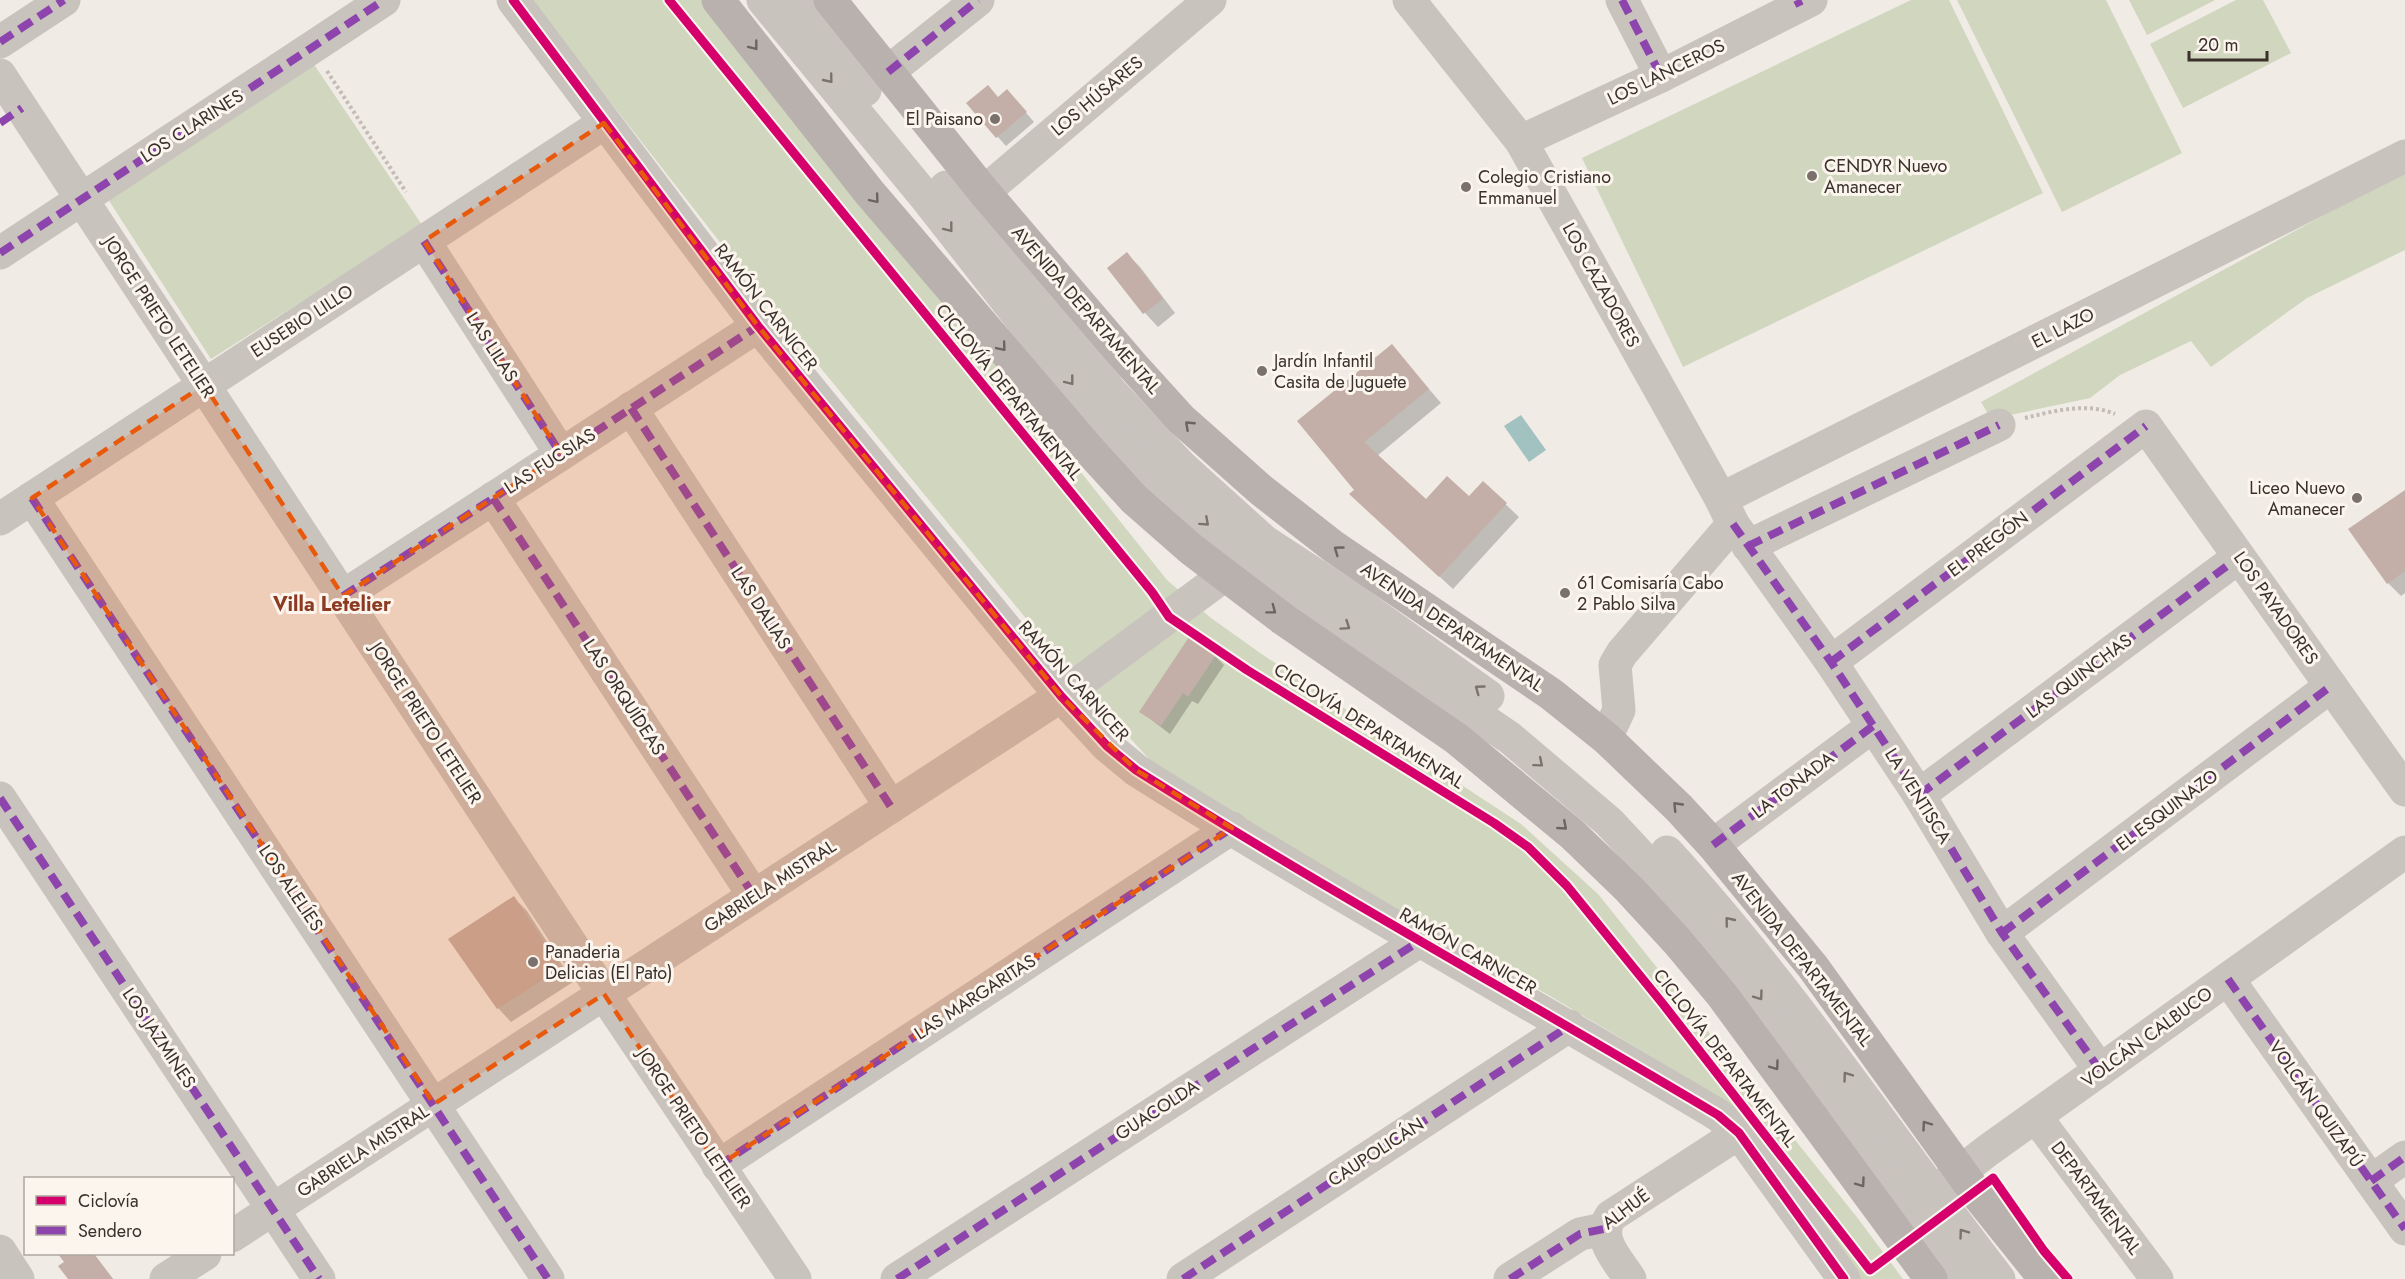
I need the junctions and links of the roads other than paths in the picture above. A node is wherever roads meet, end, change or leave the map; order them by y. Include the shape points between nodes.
1 (64, 0) edge
2 (384, 0) edge
3 (513, 0) edge
4 (718, 0) edge
5 (762, 0) edge
6 (800, 0) edge
7 (830, 0) edge
8 (978, 0) edge
9 (1210, 0) edge
10 (1409, 0) edge
11 (1622, 0) edge
12 (1802, 2) edge
13 (0, 42) edge
14 (888, 72) junction
15 (0, 75) edge
16 (1660, 76) junction
17 (11, 115) edge
18 (604, 123) junction
19 (1521, 141) junction
20 (2405, 156) edge
21 (984, 192) junction
22 (82, 199) junction
23 (424, 241) junction
24 (0, 253) edge
25 (758, 326) junction
26 (204, 385) junction
27 (631, 408) junction
28 (1999, 425) road end
29 (2146, 426) joint
30 (561, 454) junction
31 (32, 498) junction
32 (493, 498) junction
33 (1293, 516) junction
34 (0, 519) edge
35 (1734, 523) junction
36 (1245, 557) junction
37 (2239, 557) junction
38 (343, 596) junction
39 (1831, 662) junction
40 (2331, 686) junction
41 (1061, 696) junction
42 (1873, 726) junction
43 (1606, 738) junction
44 (2405, 790) edge
45 (1919, 795) junction
46 (0, 798) edge
47 (891, 807) junction
48 (1232, 828) junction
49 (1713, 845) junction
50 (2405, 852) edge
51 (754, 896) junction
52 (2002, 933) junction
53 (1418, 942) junction
54 (2228, 979) junction
55 (604, 994) junction
56 (1569, 1026) junction
57 (2100, 1070) junction
58 (434, 1104) junction
59 (2036, 1117) junction
60 (1739, 1133) junction
61 (2405, 1157) edge
62 (718, 1166) junction
63 (1961, 1172) junction
64 (2371, 1181) junction
65 (273, 1209) junction
66 (1913, 1209) junction
67 (1604, 1228) junction
68 (2405, 1229) edge
69 (234, 1235) edge
70 (0, 1251) edge
71 (203, 1255) edge
72 (18, 1279) edge
73 (166, 1279) edge
74 (319, 1279) edge
75 (548, 1279) edge
76 (795, 1279) edge
77 (897, 1279) edge
78 (1183, 1279) edge
79 (1510, 1279) edge
80 (1630, 1279) edge
81 (1844, 1279) edge
82 (1931, 1279) edge
83 (1964, 1279) edge
84 (1999, 1279) edge
85 (2045, 1279) edge
86 (2157, 1279) edge

1 - 13 street
2 - 22 street, LOS CLARINES
3 - 18 street, RAMÓN CARNICER
4 -> 36 main road via 869,192 1134,499 1191,549
5 -> 36 street via 1082,397 1145,466
6 - 36 street via 860,84 1112,393 1182,467
7 - 14 main road, AVENIDA DEPARTAMENTAL
8 - 14 street
9 - 21 street, LOS HÚSARES
10 - 19 street, LOS CAZADORES
11 - 16 street
12 - 16 street, LOS LANCEROS
14 - 21 main road, AVENIDA DEPARTAMENTAL
15 - 17 street, JORGE PRIETO LETELIER
16 - 19 street, LOS LANCEROS
17 - 22 street, JORGE PRIETO LETELIER
18 - 23 street, EUSEBIO LILLO
18 - 25 street, RAMÓN CARNICER
19 - 35 street, LOS CAZADORES
20 - 35 street, EL LAZO
33 -> 21 main road, AVENIDA DEPARTAMENTAL via 1181,419
22 - 24 street, LOS CLARINES
22 - 26 street, JORGE PRIETO LETELIER
23 - 26 street, EUSEBIO LILLO
23 - 30 street, LAS LILAS
25 - 27 street, LAS FUCSIAS
25 - 41 street, RAMÓN CARNICER
26 - 31 street, EUSEBIO LILLO
26 - 38 street, JORGE PRIETO LETELIER
27 - 30 street, LAS FUCSIAS
27 - 47 street, LAS DALIAS
28 - 35 street
29 - 37 street, LOS PAYADORES
29 - 39 street, EL PREGÓN
30 - 32 street, LAS FUCSIAS
31 - 34 street, EUSEBIO LILLO
31 - 58 street, LOS ALELÍES
32 - 38 street, LAS FUCSIAS
32 - 51 street, LAS ORQUÍDEAS
33 - 36 street, GABRIELA MISTRAL
43 -> 33 main road, AVENIDA DEPARTAMENTAL via 1551,694 1377,578
35 - 39 street, LA VENTISCA
35 - 43 street, EL LAZO via 1622,653 1615,665 1618,710
36 - 41 street, GABRIELA MISTRAL
36 -> 66 main road via 1283,619 1457,739 1601,861 1677,940
66 -> 36 street via 1789,995 1657,841 1583,770 1352,598
37 - 40 street, LOS PAYADORES
37 - 45 street, LAS QUINCHAS
38 - 55 street, JORGE PRIETO LETELIER
39 - 42 street, LA VENTISCA
40 - 44 street, LOS PAYADORES
40 - 52 street, EL ESQUINAZO
41 - 47 street, GABRIELA MISTRAL
41 - 48 street, RAMÓN CARNICER via 1136,771
42 - 45 street, LA VENTISCA
42 - 49 street, LA TONADA
49 -> 43 main road, AVENIDA DEPARTAMENTAL
45 - 52 street, LA VENTISCA
46 - 65 street, LOS JAZMINES
47 - 51 street, GABRIELA MISTRAL
48 - 53 street, RAMÓN CARNICER
48 - 62 street, LAS MARGARITAS
63 -> 49 main road, AVENIDA DEPARTAMENTAL via 1813,967
50 - 54 street, VOLCÁN CALBUCO
51 - 55 street, GABRIELA MISTRAL
52 - 57 street, LA VENTISCA
53 - 56 street, RAMÓN CARNICER
53 - 77 street, GUACOLDA
54 - 57 street, VOLCÁN CALBUCO
54 - 64 street, VOLCÁN QUIZAPÚ
55 - 58 street, GABRIELA MISTRAL
55 - 62 street, JORGE PRIETO LETELIER
56 - 60 street, RAMÓN CARNICER via 1718,1115
56 - 78 street, CAUPOLICÁN
57 - 59 street, VOLCÁN CALBUCO
58 - 65 street, GABRIELA MISTRAL
58 - 75 street, LOS ALELÍES
59 - 63 street, VOLCÁN CALBUCO
59 - 86 street, DEPARTAMENTAL
60 - 67 street, ALHUÉ via 1611,1216
60 - 81 street, RAMÓN CARNICER
61 - 64 street
62 - 76 street, JORGE PRIETO LETELIER
63 - 66 street, VOLCÁN CALBUCO
63 - 85 main road, AVENIDA DEPARTAMENTAL
64 - 68 street, VOLCÁN QUIZAPÚ
65 - 69 street, GABRIELA MISTRAL
65 - 74 street, LOS JAZMINES
66 - 82 main road
66 - 83 street
84 -> 66 street
67 - 79 street, ALHUÉ via 1580,1234
67 - 80 street via 1608,1245
70 - 72 street
71 - 73 street

